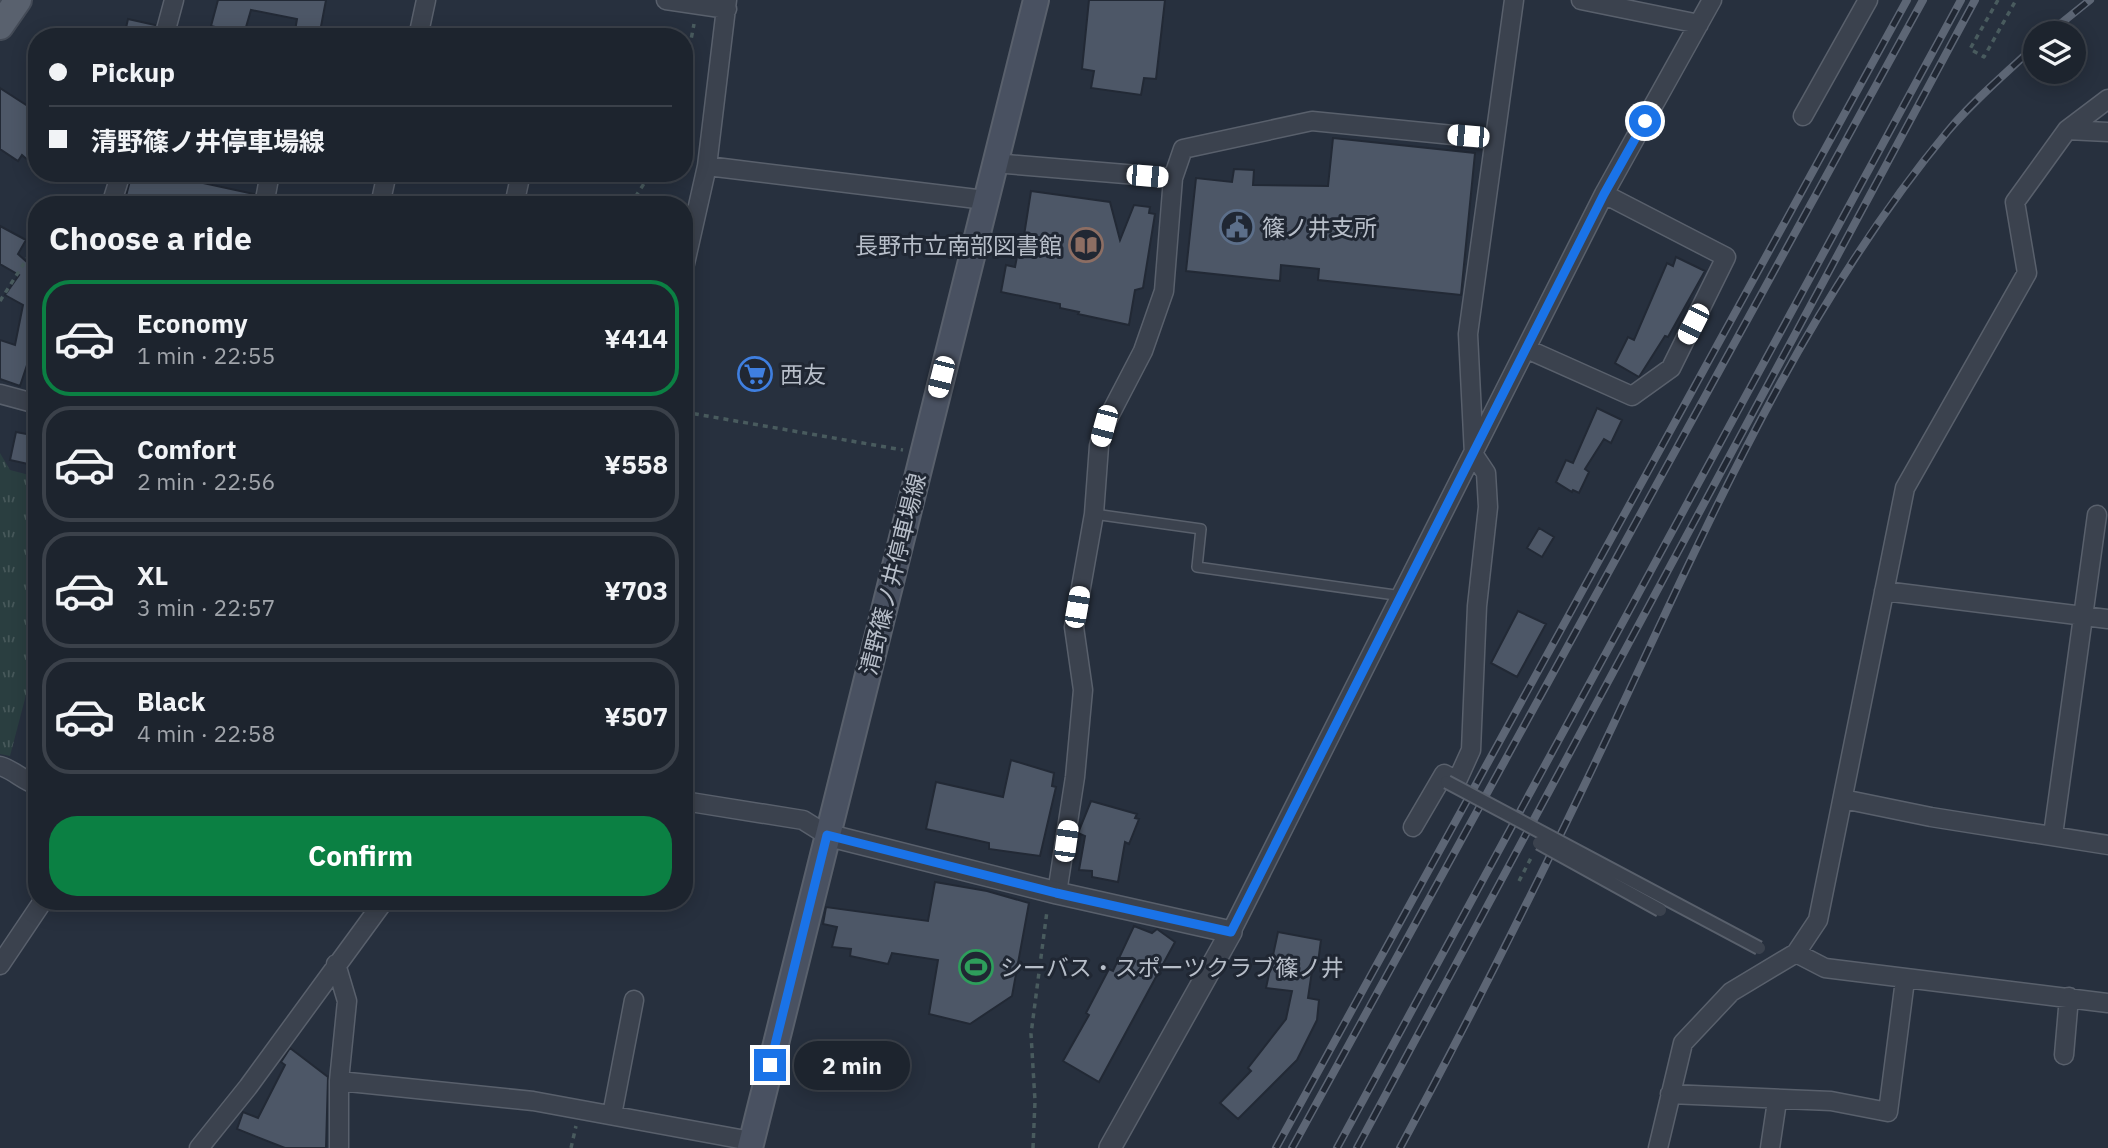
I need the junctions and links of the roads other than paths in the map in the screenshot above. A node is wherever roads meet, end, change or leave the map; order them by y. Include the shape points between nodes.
1 (18, 0) edge
2 (174, 0) edge
3 (426, 0) edge
4 (666, 0) edge
5 (1036, 0) edge
6 (1514, 0) edge
7 (1581, 0) edge
8 (1712, 0) edge
9 (1868, 0) edge
10 (727, 4) edge
11 (1699, 24) junction
12 (0, 26) edge
13 (166, 28) edge
14 (420, 28) edge
15 (2108, 99) edge
16 (1803, 116) dead end
17 (2067, 130) junction
18 (2108, 132) edge
19 (1493, 139) junction
20 (994, 163) junction
21 (707, 166) junction
22 (1173, 178) junction
23 (1604, 194) junction
24 (985, 200) junction
25 (693, 228) edge
26 (1527, 349) junction
27 (0, 394) edge
28 (28, 402) edge
29 (1474, 455) junction
30 (1094, 514) junction
31 (2097, 515) dead end
32 (1884, 591) junction
33 (1403, 597) junction
34 (2081, 616) junction
35 (2108, 619) edge
36 (0, 766) edge
37 (28, 782) edge
38 (1447, 782) dead end
39 (1843, 799) junction
40 (693, 803) edge
41 (1413, 827) dead end
42 (827, 835) junction
43 (2053, 835) junction
44 (1539, 843) road end
45 (2108, 845) edge
46 (1053, 892) junction
47 (37, 910) edge
48 (377, 910) edge
49 (1660, 910) dead end
50 (1231, 932) junction
51 (1759, 948) dead end
52 (1796, 953) junction
53 (2, 958) edge
54 (336, 964) junction
55 (1905, 980) junction
56 (2069, 998) junction
57 (634, 1000) dead end
58 (2108, 1003) edge
59 (2064, 1055) dead end
60 (339, 1081) junction
61 (1670, 1094) junction
62 (1777, 1101) junction
63 (612, 1115) junction
64 (751, 1145) edge
65 (198, 1148) edge
66 (339, 1148) edge
67 (1110, 1148) edge
68 (1658, 1148) edge
69 (1770, 1148) edge

1 - 12 main road
2 - 13 street
3 - 14 street
4 - 10 street
5 - 20 main road, 清野篠ノ井停車場線
6 - 19 street
7 - 11 street
8 - 11 street
9 - 16 street
10 - 21 street
11 - 23 street
15 - 17 street
17 - 18 street
17 - 32 street via 2015,202 2027,273 1905,488
19 - 22 street via 1312,121 1183,149
19 - 29 street via 1468,334
20 - 22 street
20 - 24 main road, 清野篠ノ井停車場線
21 - 24 street
21 - 25 street
22 - 30 street via 1164,291 1143,351 1104,426
23 - 26 street
23 - 26 street via 1726,257 1720,270 1671,368 1632,396
24 - 42 main road, 清野篠ノ井停車場線
26 - 29 street
27 - 28 street
29 - 33 street
29 - 41 street via 1486,473 1488,507 1477,606 1471,750 1457,780 1444,774
30 - 33 lane via 1201,529 1197,567
30 - 46 street via 1074,627 1083,690 1075,777
31 - 34 street
32 - 34 street
32 - 39 street
33 - 50 street
34 - 35 street
34 - 43 street
36 - 37 street
38 - 51 street, bridge
39 - 43 street
39 - 52 street via 1818,920
40 - 42 street via 803,820
42 - 46 street
42 - 64 main road, 清野篠ノ井停車場線
43 - 45 street
44 - 49 street, bridge
46 - 50 street
47 - 53 street
48 - 54 street
50 - 67 street
52 - 55 street via 1825,968
52 - 61 street via 1731,992 1683,1043
54 - 60 street via 347,1001
54 - 65 street
55 - 56 street
55 - 62 street via 1888,1112 1831,1101
56 - 58 street
56 - 59 street
57 - 63 street
60 - 63 street via 533,1101
60 - 66 street
61 - 62 street
61 - 68 street
62 - 69 street
63 - 64 street

